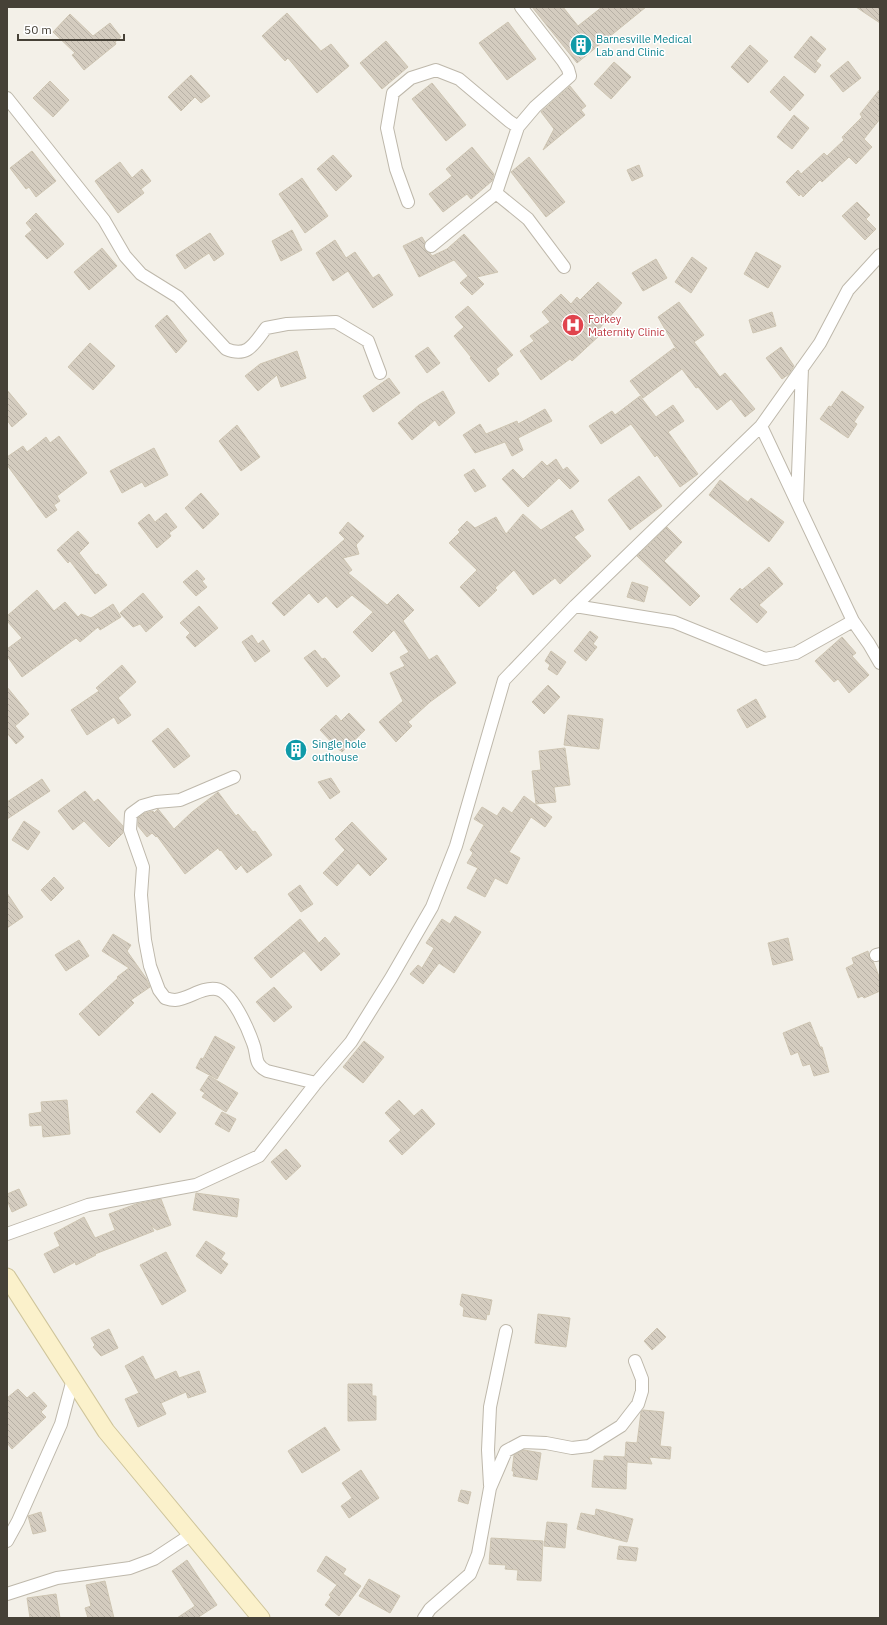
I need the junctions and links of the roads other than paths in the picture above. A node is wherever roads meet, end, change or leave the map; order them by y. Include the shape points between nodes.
1 (521, 7) edge
2 (7, 98) edge
3 (518, 127) junction
4 (496, 193) junction
5 (408, 202) dead end
6 (431, 246) dead end
7 (880, 254) edge
8 (564, 267) dead end
9 (802, 368) junction
10 (380, 373) dead end
11 (761, 426) junction
12 (797, 503) junction
13 (574, 606) junction
14 (852, 621) junction
15 (880, 663) edge
16 (234, 777) dead end
17 (316, 1083) junction
18 (7, 1234) edge
19 (7, 1277) edge
20 (506, 1331) dead end
21 (635, 1361) dead end
22 (73, 1379) junction
23 (490, 1488) junction
24 (192, 1534) junction
25 (7, 1542) edge
26 (7, 1594) edge
27 (261, 1618) edge
28 (424, 1618) edge

1 - 3 street via 563,60 570,76
2 - 10 street via 104,220 125,256 141,274 178,297 226,349 236,353 249,350 266,328 287,324 336,322 368,341
3 - 4 street
3 - 5 street via 459,79 436,70 411,78 393,93 387,128 396,169
4 - 6 street
4 - 8 street via 528,219
7 - 9 street via 848,290 820,343
9 - 11 street
9 - 12 street
11 - 12 street
11 - 13 street
12 - 14 street
13 - 14 street via 674,622 765,659 796,653
13 - 17 street via 504,680 456,846 432,907 351,1042
14 - 15 street
16 - 17 street via 180,800 142,806 131,814 130,830 143,867 141,895 150,966 159,990 166,998 175,1000 207,989 218,989 232,999 254,1044 260,1067
17 - 18 street via 259,1156 196,1185 88,1205
19 - 22 main road
20 - 23 street via 490,1407
21 - 23 street via 642,1379 642,1391 638,1404 621,1426 589,1446 572,1448 523,1442 506,1451
22 - 24 main road via 106,1431
22 - 25 street via 61,1424
23 - 28 street via 478,1554 470,1574 430,1609
24 - 26 street via 154,1559 130,1568 57,1578
24 - 27 main road

